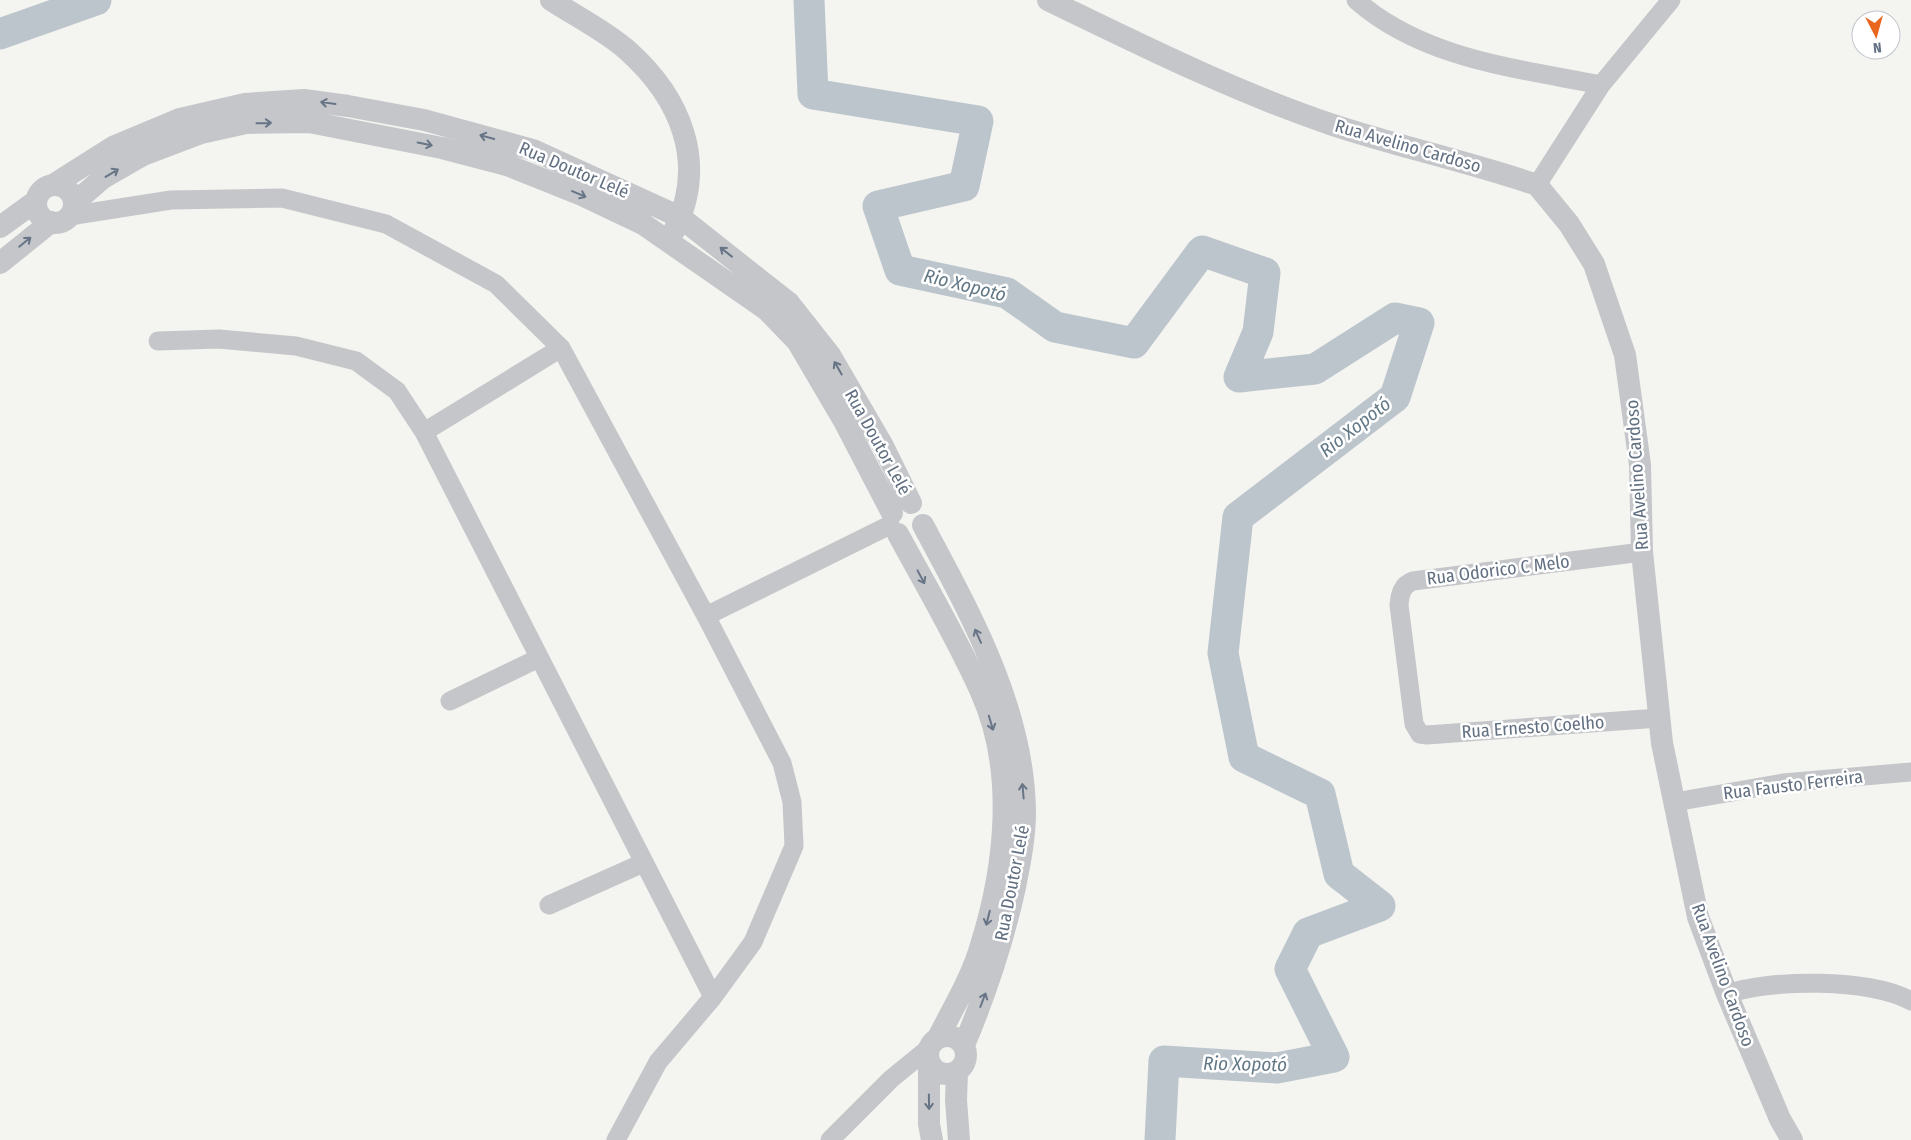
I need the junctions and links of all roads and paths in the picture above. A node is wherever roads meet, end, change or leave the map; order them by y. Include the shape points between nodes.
1 (551, 0) edge
2 (1048, 0) edge
3 (1356, 0) edge
4 (1671, 0) edge
5 (1601, 85) junction
6 (690, 182) junction
7 (53, 185) junction
8 (1537, 185) junction
9 (36, 201) junction
10 (659, 207) junction
11 (65, 214) junction
12 (680, 217) junction
13 (643, 224) junction
14 (0, 227) edge
15 (668, 242) junction
16 (0, 263) edge
17 (158, 341) dead end
18 (561, 348) junction
19 (424, 432) junction
20 (898, 519) junction
21 (1642, 552) junction
22 (706, 616) junction
23 (539, 658) junction
24 (450, 701) dead end
25 (1659, 718) junction
26 (1414, 724) joint
27 (1911, 772) edge
28 (1675, 802) junction
29 (643, 863) junction
30 (549, 905) dead end
31 (1727, 994) junction
32 (713, 997) junction
33 (1911, 1001) edge
34 (964, 1045) junction
35 (932, 1050) junction
36 (957, 1072) junction
37 (616, 1140) edge
38 (830, 1140) edge
39 (932, 1140) edge
40 (959, 1140) edge
41 (1792, 1140) edge

1 - 6 street via 627,50 662,89 680,120
2 - 8 street, Rua Avelino Cardoso via 1176,62 1256,96 1333,125
3 - 5 street via 1400,31 1430,45 1478,61
4 - 5 street
5 - 8 street
6 - 10 street
6 - 12 street
7 - 9 street via 42,190
10 -> 7 street, Rua Doutor Lelé via 534,150 424,120 304,100 245,104 180,119 113,146
7 - 11 street via 70,191
8 - 21 street, Rua Avelino Cardoso via 1569,224 1594,264 1625,355 1640,465
9 - 11 street via 39,214
9 - 14 street
10 - 12 street, Rua Doutor Lelé
10 - 13 street
11 -> 13 street, Rua Doutor Lelé via 103,178 143,155 201,133 246,123 309,122 442,148 507,165
16 -> 11 street, Rua Doutor Lelé
11 - 18 street via 171,200 282,198 386,224 496,284
12 - 15 street
20 -> 12 street, Rua Doutor Lelé via 883,446 830,356 789,302
13 - 15 street, Rua Doutor Lelé
15 - 20 street, Rua Doutor Lelé via 767,310 797,341
17 - 19 street via 219,339 296,346 356,361 397,391
18 - 19 street
18 - 22 street
19 - 23 street
20 - 22 street
34 -> 20 street, Rua Doutor Lelé via 984,998 1005,932 1022,851 1025,812 1020,757 992,665 923,525 922,511
20 -> 35 street, Rua Doutor Lelé via 982,693 1003,777 1002,837 997,876 981,946
21 - 25 street, Rua Avelino Cardoso
21 - 26 street, Rua Odorico C Melo via 1407,583 1399,605
22 - 32 street via 782,763 792,802 794,846 753,942
23 - 24 street
23 - 29 street
25 - 26 street, Rua Ernesto Coelho via 1428,735 1420,734
25 - 28 street, Rua Avelino Cardoso
27 - 28 street, Rua Fausto Ferreira via 1783,783
28 - 31 street, Rua Avelino Cardoso via 1698,917
29 - 30 street
29 - 32 street
31 - 33 street via 1758,987 1822,984 1870,988 1901,995
31 - 41 street, Rua Avelino Cardoso via 1780,1120
32 - 37 street via 658,1062
34 - 35 street via 952,1036
34 - 36 street via 966,1060
35 - 36 street via 939,1072
35 - 38 street via 891,1079
35 -> 39 street, Rua Doutor Lelé
36 - 40 street

